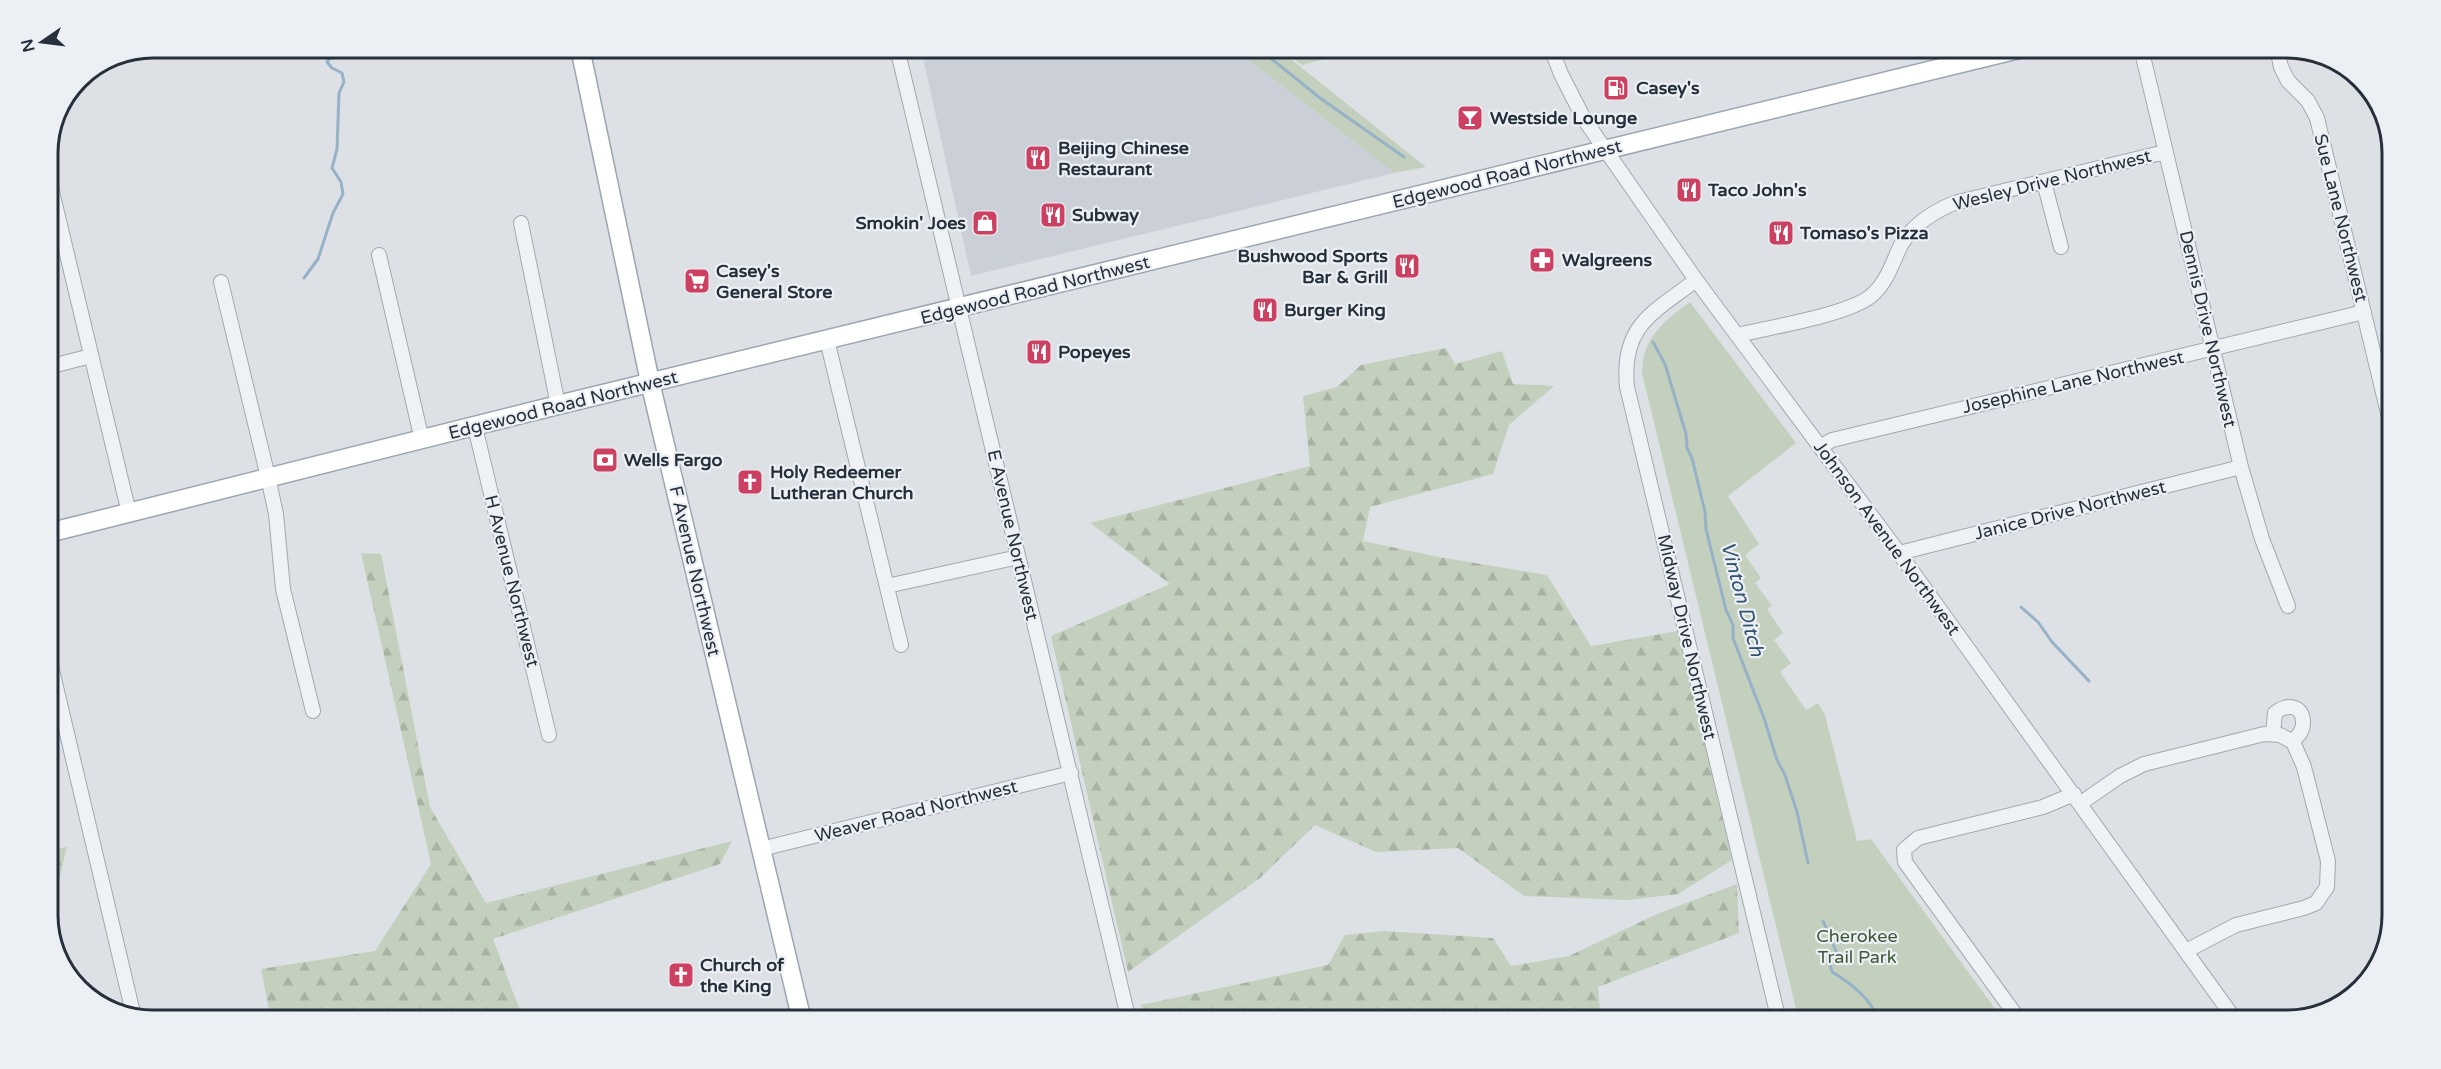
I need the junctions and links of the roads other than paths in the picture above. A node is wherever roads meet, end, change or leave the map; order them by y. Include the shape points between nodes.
1 (582, 58) edge
2 (899, 58) edge
3 (1555, 58) edge
4 (1982, 58) edge
5 (2143, 58) edge
6 (2280, 58) edge
7 (1607, 150) junction
8 (2165, 152) junction
9 (2044, 182) junction
10 (59, 221) edge
11 (521, 223) dead end
12 (2061, 247) dead end
13 (379, 255) dead end
14 (1696, 280) junction
15 (221, 282) dead end
16 (959, 308) junction
17 (2364, 312) junction
18 (1738, 335) junction
19 (827, 340) junction
20 (2212, 348) junction
21 (91, 356) junction
22 (59, 364) edge
23 (650, 382) junction
24 (2382, 388) edge
25 (558, 405) junction
26 (475, 427) junction
27 (422, 440) junction
28 (1820, 447) junction
29 (2241, 467) junction
30 (268, 477) junction
31 (129, 513) junction
32 (59, 530) edge
33 (1899, 553) junction
34 (1018, 556) junction
35 (887, 586) junction
36 (2288, 606) dead end
37 (901, 645) dead end
38 (59, 700) edge
39 (313, 711) dead end
40 (2272, 733) junction
41 (549, 735) dead end
42 (2294, 742) junction
43 (1071, 773) junction
44 (2078, 798) junction
45 (761, 849) junction
46 (2186, 951) junction
47 (132, 1008) edge
48 (799, 1010) edge
49 (1127, 1010) edge
50 (1776, 1010) edge
51 (2012, 1010) edge
52 (2228, 1010) edge

1 - 23 main road, F Avenue Northwest
2 - 16 street, E Avenue Northwest
3 - 7 street, Johnson Avenue Northwest via 1573,99
4 - 7 main road, Edgewood Road Northwest
5 - 8 street, Dennis Drive Northwest
6 - 17 street, Sue Lane Northwest via 2288,81 2308,100 2317,118
7 - 14 street, Johnson Avenue Northwest
7 - 16 main road, Edgewood Road Northwest
8 - 9 street, Wesley Drive Northwest
8 - 20 street, Dennis Drive Northwest
9 - 12 street
9 - 18 street, Wesley Drive Northwest via 1935,211 1902,243 1887,278 1871,296 1852,308
10 - 21 street
11 - 25 street
13 - 27 street
14 - 18 street, Johnson Avenue Northwest
14 - 50 street, Midway Drive Northwest via 1644,319 1629,347 1627,387
15 - 30 street
16 - 19 main road, Edgewood Road Northwest
16 - 34 street, E Avenue Northwest
17 - 20 street, Josephine Lane Northwest
17 - 24 street, Sue Lane Northwest
18 - 28 street, Johnson Avenue Northwest
19 - 23 main road, Edgewood Road Northwest
19 - 35 street
20 - 28 street, Josephine Lane Northwest via 1832,440
20 - 29 street, Dennis Drive Northwest
21 - 22 street
21 - 31 street
23 - 25 main road, Edgewood Road Northwest
23 - 45 main road, F Avenue Northwest
25 - 26 main road, Edgewood Road Northwest
26 - 27 main road, Edgewood Road Northwest
26 - 41 street, H Avenue Northwest
27 - 30 main road, Edgewood Road Northwest
28 - 33 street, Johnson Avenue Northwest
29 - 33 street, Janice Drive Northwest
29 - 36 street, Dennis Drive Northwest via 2262,539
30 - 31 main road, Edgewood Road Northwest
30 - 39 street via 276,514 283,589
31 - 32 main road, Edgewood Road Northwest
33 - 44 street, Johnson Avenue Northwest
34 - 35 street
34 - 43 street, E Avenue Northwest
35 - 37 street
38 - 47 street
40 - 42 street
40 - 42 street via 2275,713 2290,706 2298,710 2304,725
40 - 44 street via 2144,764
42 - 46 street via 2328,861 2327,887 2316,903 2236,925
43 - 45 street, Weaver Road Northwest
43 - 49 street, E Avenue Northwest
44 - 46 street, Johnson Avenue Northwest
44 - 51 street via 1918,838 1905,850 1905,862
45 - 48 main road, F Avenue Northwest
46 - 52 street, Johnson Avenue Northwest

